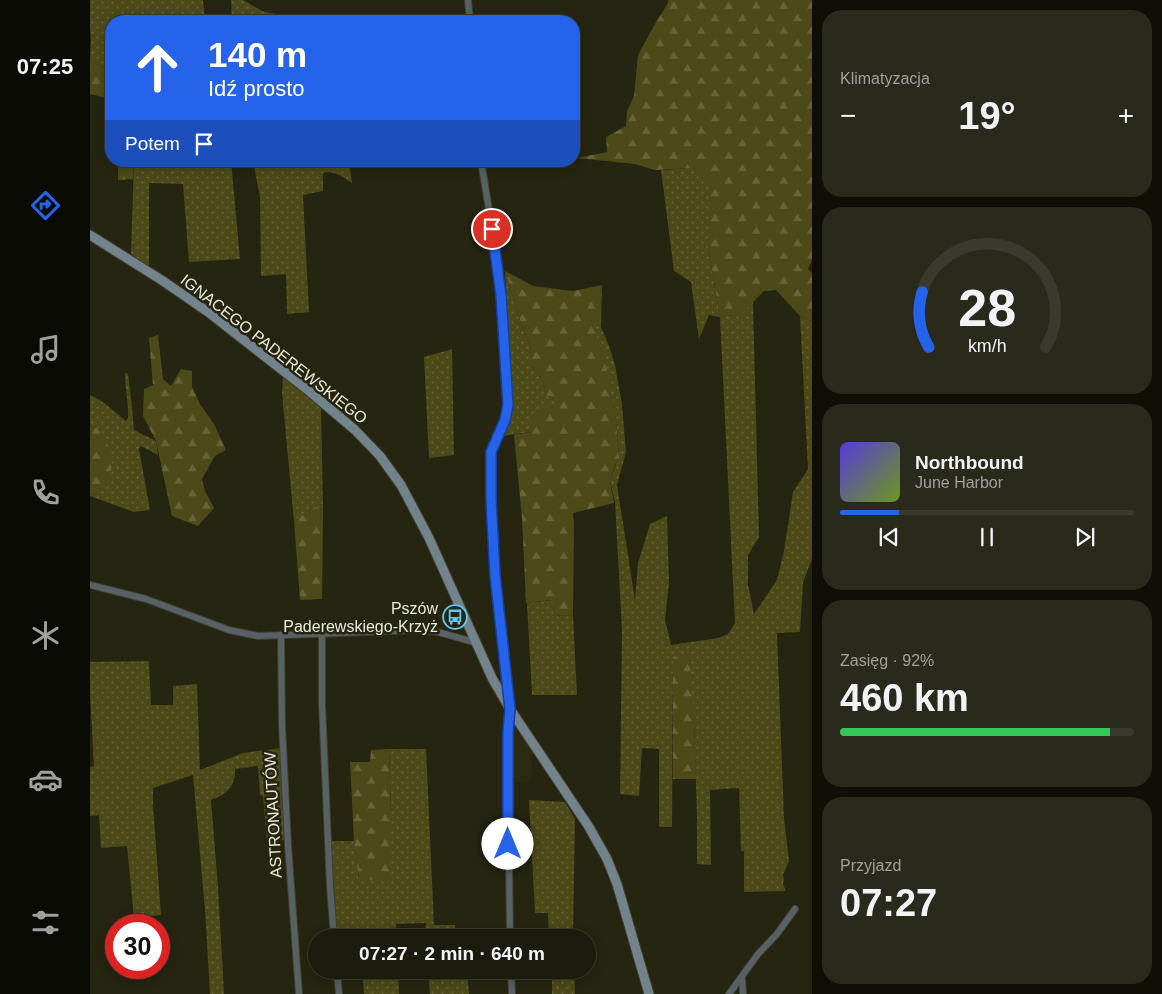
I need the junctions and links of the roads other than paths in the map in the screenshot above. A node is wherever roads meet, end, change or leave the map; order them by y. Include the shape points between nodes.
1 (468, 0) edge
2 (469, 15) edge
3 (482, 167) edge
4 (90, 235) edge
5 (90, 586) edge
6 (322, 634) junction
7 (281, 635) junction
8 (477, 643) junction
9 (510, 709) junction
10 (795, 909) dead end
11 (333, 929) edge
12 (510, 929) edge
13 (742, 978) junction
14 (338, 979) edge
15 (511, 979) edge
16 (299, 994) edge
17 (339, 994) edge
18 (512, 994) edge
19 (649, 994) edge
20 (729, 994) edge
21 (743, 994) edge

1 - 2 street
3 - 9 street via 501,295 508,405 491,452 491,499 495,575
4 - 8 street, IGNACEGO PADEREWSKIEGO via 208,312 309,391 380,456 411,502
5 - 7 street via 146,599 229,630 258,636
6 - 7 street
6 - 8 street via 420,630
6 - 11 street via 322,713
7 - 16 street, ASTRONAUTÓW via 282,733
8 - 9 street, IGNACEGO PADEREWSKIEGO
9 - 12 street
9 - 19 street, IGNACEGO PADEREWSKIEGO via 607,859
10 - 13 street
13 - 20 street
13 - 21 street
14 - 17 street
15 - 18 street

